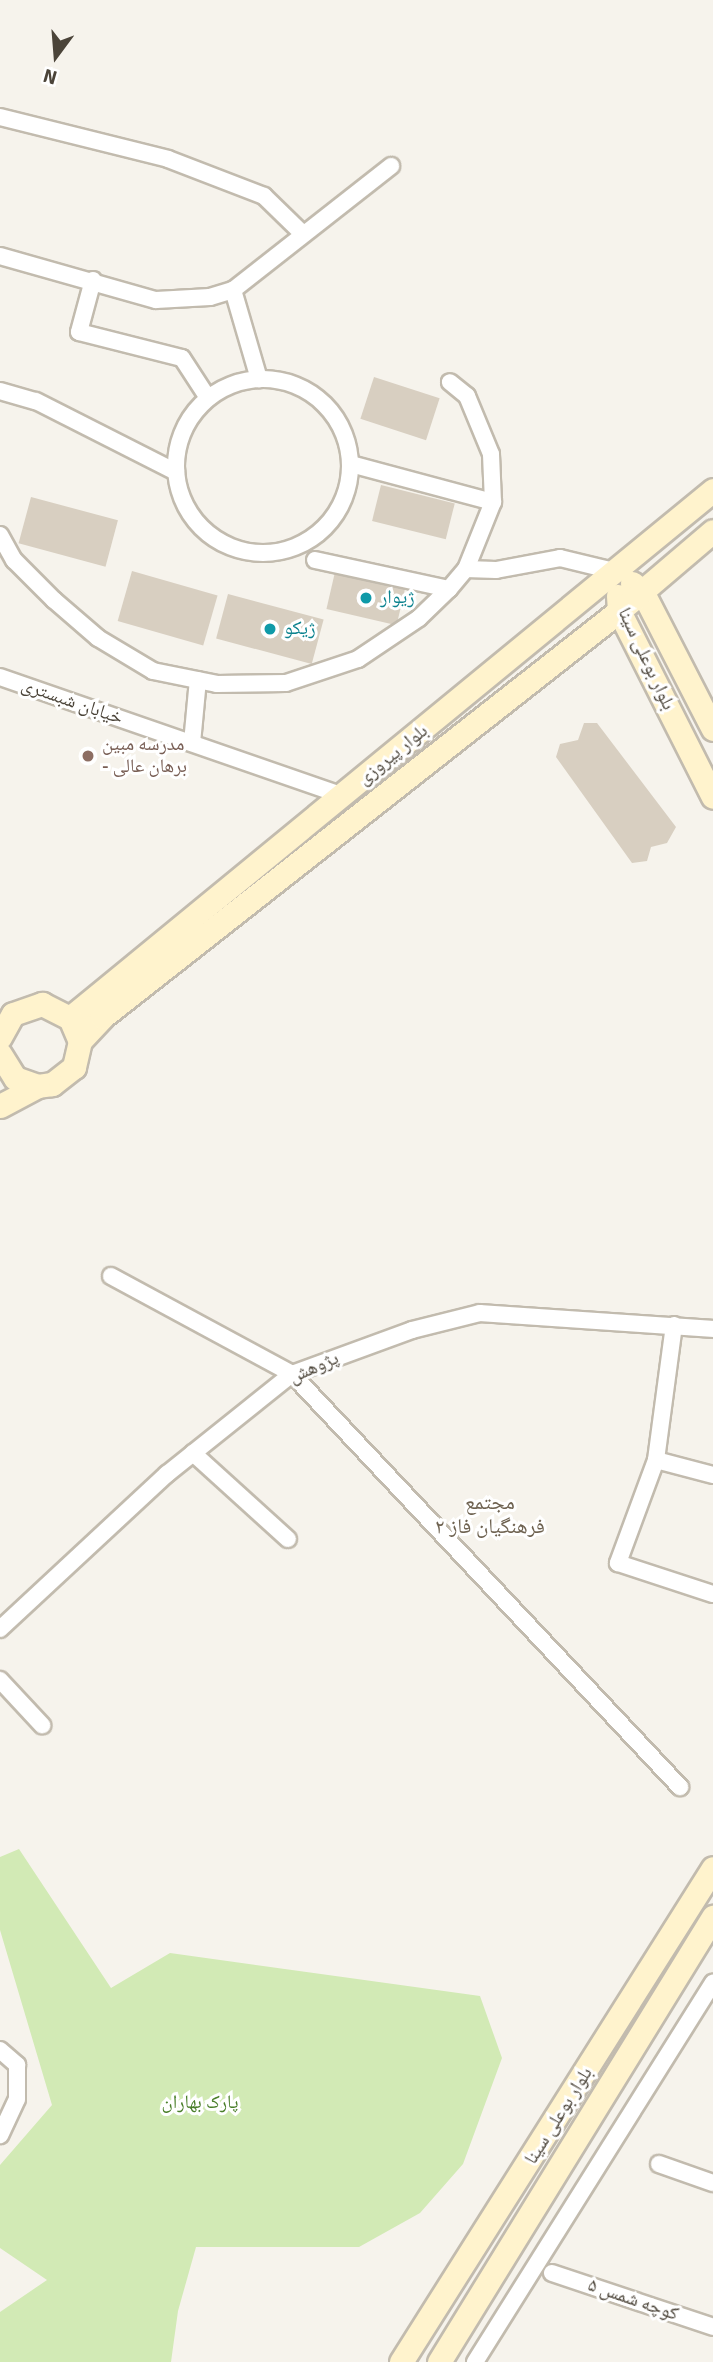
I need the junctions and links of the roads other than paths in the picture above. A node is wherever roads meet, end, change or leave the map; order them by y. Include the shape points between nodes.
1 (0, 117) edge
2 (391, 166) dead end
3 (303, 234) junction
4 (0, 257) edge
5 (93, 280) junction
6 (233, 290) junction
7 (259, 379) junction
8 (450, 382) dead end
9 (0, 391) edge
10 (208, 398) junction
11 (351, 464) junction
12 (176, 471) junction
13 (713, 490) edge
14 (493, 502) junction
15 (713, 531) edge
16 (0, 535) edge
17 (315, 560) dead end
18 (466, 569) junction
19 (618, 572) junction
20 (450, 589) junction
21 (642, 591) junction
22 (619, 611) junction
23 (0, 677) edge
24 (198, 680) junction
25 (713, 729) edge
26 (192, 743) junction
27 (343, 796) junction
28 (713, 797) edge
29 (70, 1018) junction
30 (1, 1029) edge
31 (80, 1041) junction
32 (2, 1067) edge
33 (38, 1086) junction
34 (0, 1106) edge
35 (111, 1276) dead end
36 (674, 1325) junction
37 (713, 1329) edge
38 (292, 1374) junction
39 (193, 1453) junction
40 (656, 1460) junction
41 (713, 1475) edge
42 (288, 1539) dead end
43 (713, 1594) edge
44 (0, 1629) edge
45 (0, 1680) edge
46 (42, 1725) dead end
47 (680, 1787) dead end
48 (713, 1868) edge
49 (713, 1917) edge
50 (713, 1982) edge
51 (0, 2050) edge
52 (557, 2120) junction
53 (579, 2132) junction
54 (0, 2135) edge
55 (659, 2164) dead end
56 (713, 2183) edge
57 (552, 2273) dead end
58 (713, 2327) edge
59 (401, 2362) edge
60 (439, 2362) edge
61 (475, 2362) edge

1 - 3 street via 168,159 252,191 264,196
2 - 3 street
3 - 6 street
4 - 5 street
5 - 6 street via 156,300 181,301
5 - 10 street via 79,332 182,358
6 - 7 street
7 - 10 street via 232,384
7 - 11 street via 287,382 312,393 332,412 346,436
8 - 14 street via 467,396 491,454
9 - 12 street via 36,401
10 - 12 street via 184,431
11 - 12 street via 347,493 333,520 283,551 253,553 224,544 199,526 183,501
11 - 14 street
13 - 19 street, بلوار پیروزی
14 - 18 street
15 - 21 street, بلوار پیروزی
16 - 24 street via 14,560 99,638 153,671
17 - 20 street
18 - 19 street via 496,570 560,558
18 - 20 street
19 - 21 street, بلوار بوعلی سینا
19 - 22 street, بلوار بوعلی سینا
19 - 27 street, بلوار پیروزی
20 - 24 street via 419,618 358,659 286,683
21 - 22 street, بلوار پیروزی
21 - 25 street, بلوار بوعلی سینا
22 - 28 street, بلوار بوعلی سینا
22 - 31 street, بلوار پیروزی via 102,1017
23 - 26 street, خیابان شبستری
24 - 26 street
26 - 27 street, خیابان شبستری
27 - 29 street, بلوار پیروزی
29 - 30 street via 57,1009 34,1005 13,1014
29 - 31 street
31 - 33 street via 74,1067 64,1077
32 - 33 street via 15,1078
33 - 34 street
35 - 38 street
36 - 37 street, پژوهش
36 - 38 street, پژوهش via 481,1313 412,1330
36 - 40 street
38 - 39 street, پژوهش
38 - 47 street
39 - 42 street
39 - 44 street, پژوهش
40 - 41 street
40 - 43 street via 618,1563
45 - 46 street
48 - 52 street, بلوار بوعلی سینا
49 - 53 street, بلوار بوعلی سینا
50 - 61 street
51 - 54 street via 17,2065 17,2099
52 - 53 street
52 - 59 street, بلوار بوعلی سینا
53 - 60 street, بلوار بوعلی سینا
55 - 56 street
57 - 58 street, کوچه شمس ۵

